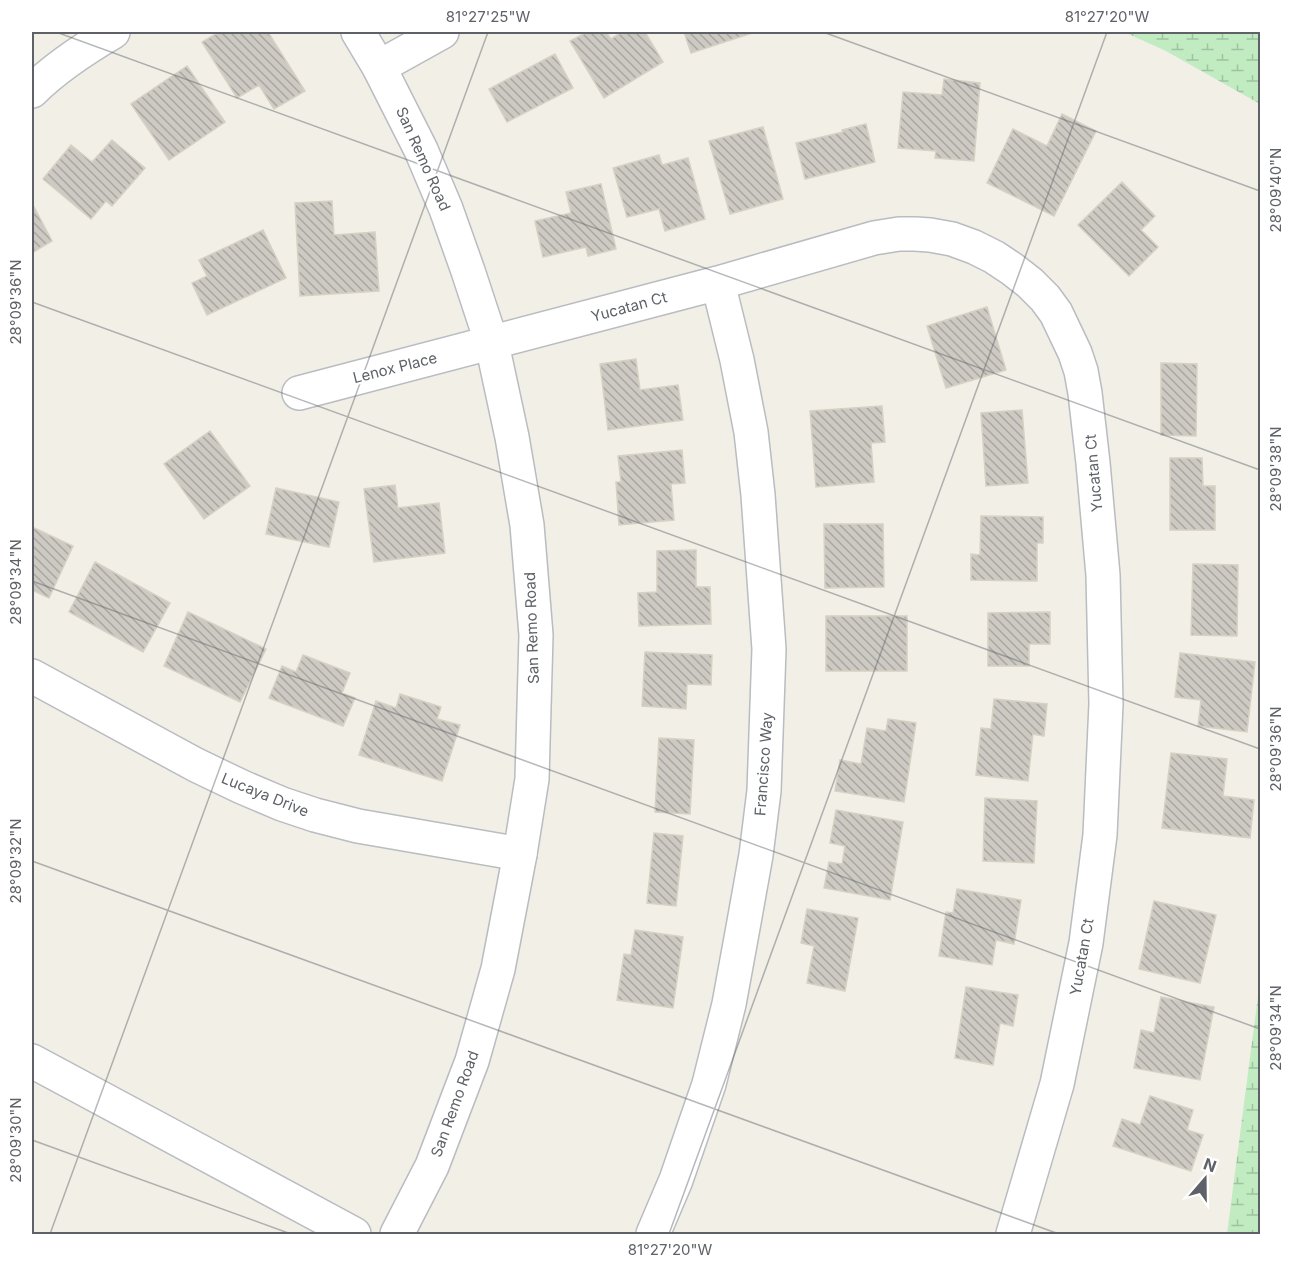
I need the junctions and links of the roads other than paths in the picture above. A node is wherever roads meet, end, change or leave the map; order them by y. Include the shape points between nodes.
1 (113, 32) edge
2 (358, 32) edge
3 (442, 32) edge
4 (379, 67) junction
5 (32, 91) edge
6 (718, 284) junction
7 (492, 344) junction
8 (299, 393) dead end
9 (32, 676) edge
10 (520, 854) junction
11 (32, 1061) edge
12 (354, 1234) edge
13 (397, 1234) edge
14 (653, 1234) edge
15 (1013, 1234) edge

1 - 5 street via 71,58
2 - 4 street, San Remo Road
3 - 4 street
4 - 7 street, San Remo Road via 446,209
6 - 7 street, Yucatan Ct
6 - 14 street, Francisco Way via 751,432 759,507 769,649 764,791 744,922 718,1050 680,1169
6 - 15 street, Yucatan Ct via 874,238 915,234 952,239 994,257 1045,298 1067,334 1081,371 1094,463 1103,575 1106,704 1100,835 1086,943 1057,1084
7 - 8 street, Lenox Place
7 - 10 street, San Remo Road via 527,525 536,635 532,779
9 - 10 street, Lucaya Drive via 196,765 282,804 358,825
10 - 13 street, San Remo Road via 498,969 472,1062 432,1166
11 - 12 street

